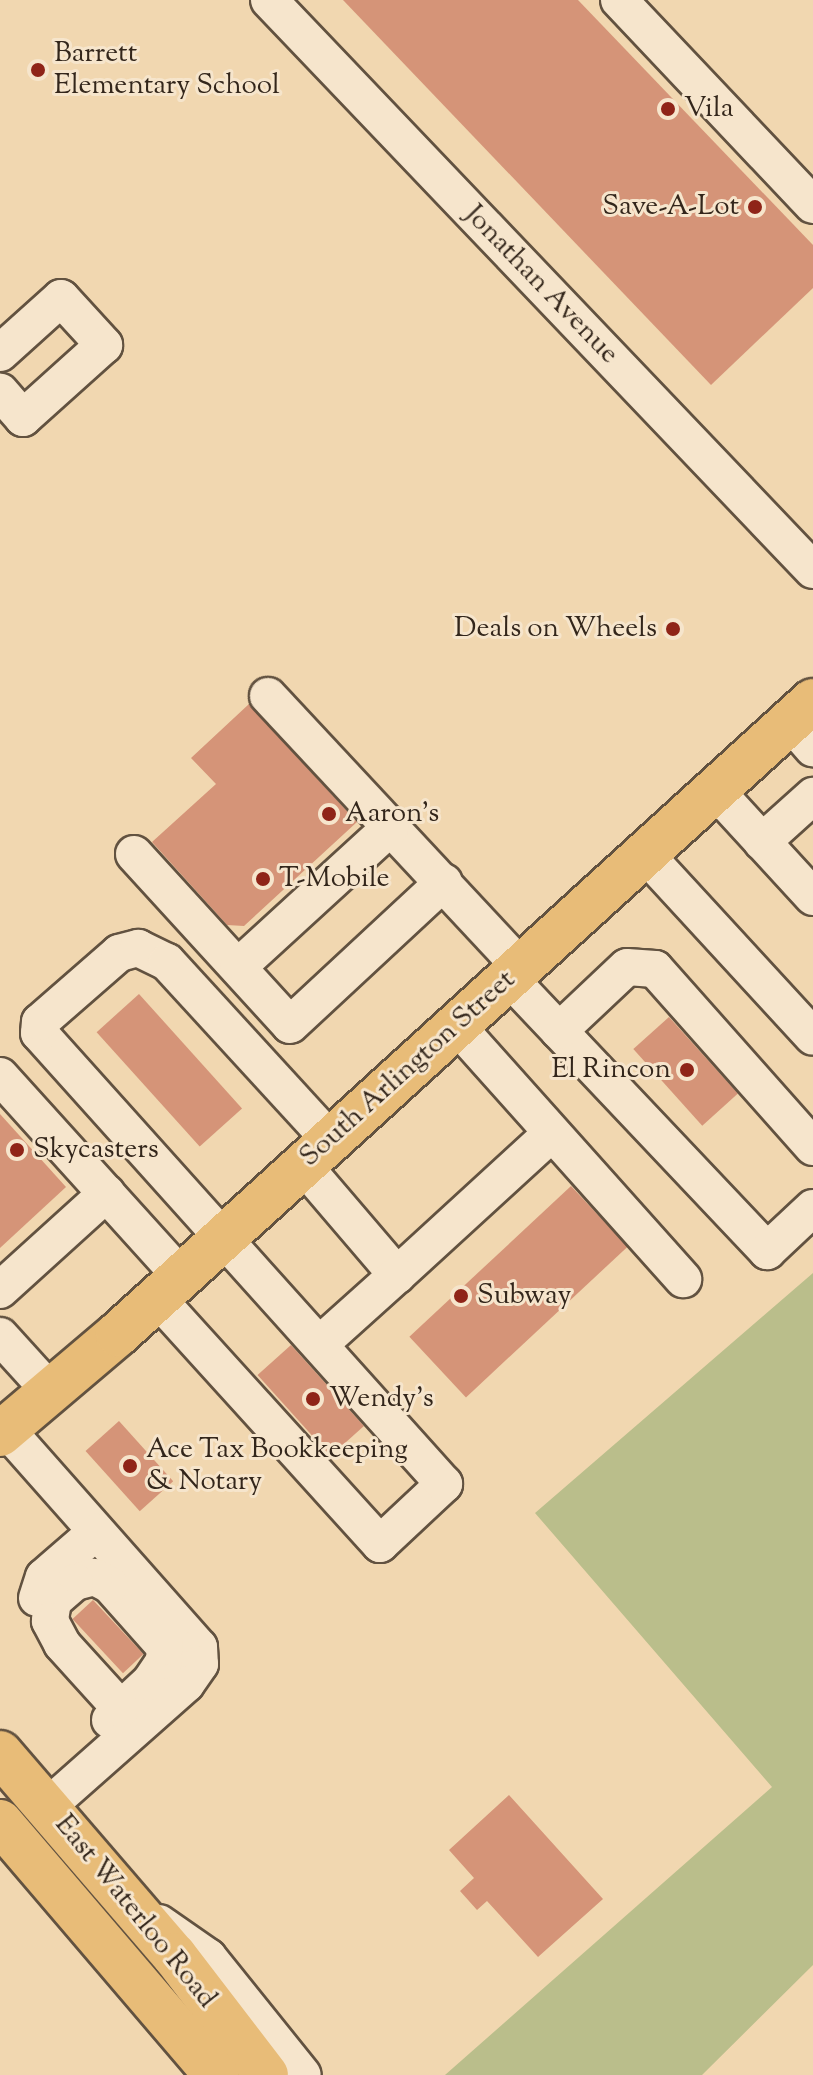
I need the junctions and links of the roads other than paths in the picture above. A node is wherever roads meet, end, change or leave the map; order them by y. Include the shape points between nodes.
1 (269, 0) edge
2 (619, 0) edge
3 (813, 205) edge
4 (0, 353) edge
5 (0, 392) edge
6 (813, 570) edge
7 (268, 696) dead end
8 (805, 724) edge
9 (715, 790) junction
10 (813, 796) edge
11 (391, 827) junction
12 (762, 842) junction
13 (134, 854) dead end
14 (645, 854) junction
15 (444, 882) junction
16 (813, 897) edge
17 (238, 967) junction
18 (515, 972) junction
19 (456, 1025) junction
20 (559, 1031) junction
21 (813, 1037) edge
22 (0, 1076) edge
23 (552, 1133) junction
24 (813, 1147) edge
25 (317, 1152) junction
26 (107, 1193) junction
27 (813, 1208) edge
28 (225, 1236) junction
29 (397, 1275) junction
30 (683, 1279) dead end
31 (169, 1287) junction
32 (0, 1290) edge
33 (0, 1336) edge
34 (320, 1344) junction
35 (50, 1391) junction
36 (3, 1432) edge
37 (96, 1532) junction
38 (119, 1722) junction
39 (0, 1753) edge
40 (48, 1806) junction
41 (0, 1822) edge
42 (130, 1903) junction
43 (216, 2075) edge
44 (266, 2075) edge
45 (303, 2075) edge

1 - 6 street, Jonathan Avenue
2 - 3 street
4 - 5 street via 61,298 104,345 23,418
7 - 11 street
8 - 9 main road, South Arlington Street
9 - 12 street
9 - 14 main road, South Arlington Street
10 - 12 street
11 - 15 street
11 - 17 street
12 - 16 street
13 - 17 street
14 - 18 main road, South Arlington Street
14 - 21 street
15 - 17 street via 290,1025
15 - 18 street
18 - 19 main road, South Arlington Street
18 - 20 street
19 - 23 street
19 - 25 main road, South Arlington Street
20 - 24 street via 627,967 655,969
20 - 27 street via 767,1251
22 - 26 street
23 - 29 street
23 - 30 street
25 - 28 main road, South Arlington Street
25 - 28 street via 167,962 138,948 119,953 40,1022 39,1033
25 - 29 street
26 - 31 street
26 - 32 street
28 - 31 main road, South Arlington Street
28 - 34 street
29 - 34 street
31 - 34 street via 380,1544 444,1484
31 - 35 main road, South Arlington Street
33 - 35 street
35 - 36 main road, South Arlington Street
36 - 37 street
37 - 38 street via 44,1577 34,1607 36,1636
37 - 38 street via 199,1647 200,1664 186,1684
38 - 40 street
39 - 40 main road, East Waterloo Road
40 - 42 main road, East Waterloo Road
41 - 43 main road, East Waterloo Road
42 - 44 main road, East Waterloo Road
42 - 45 street via 208,1957

